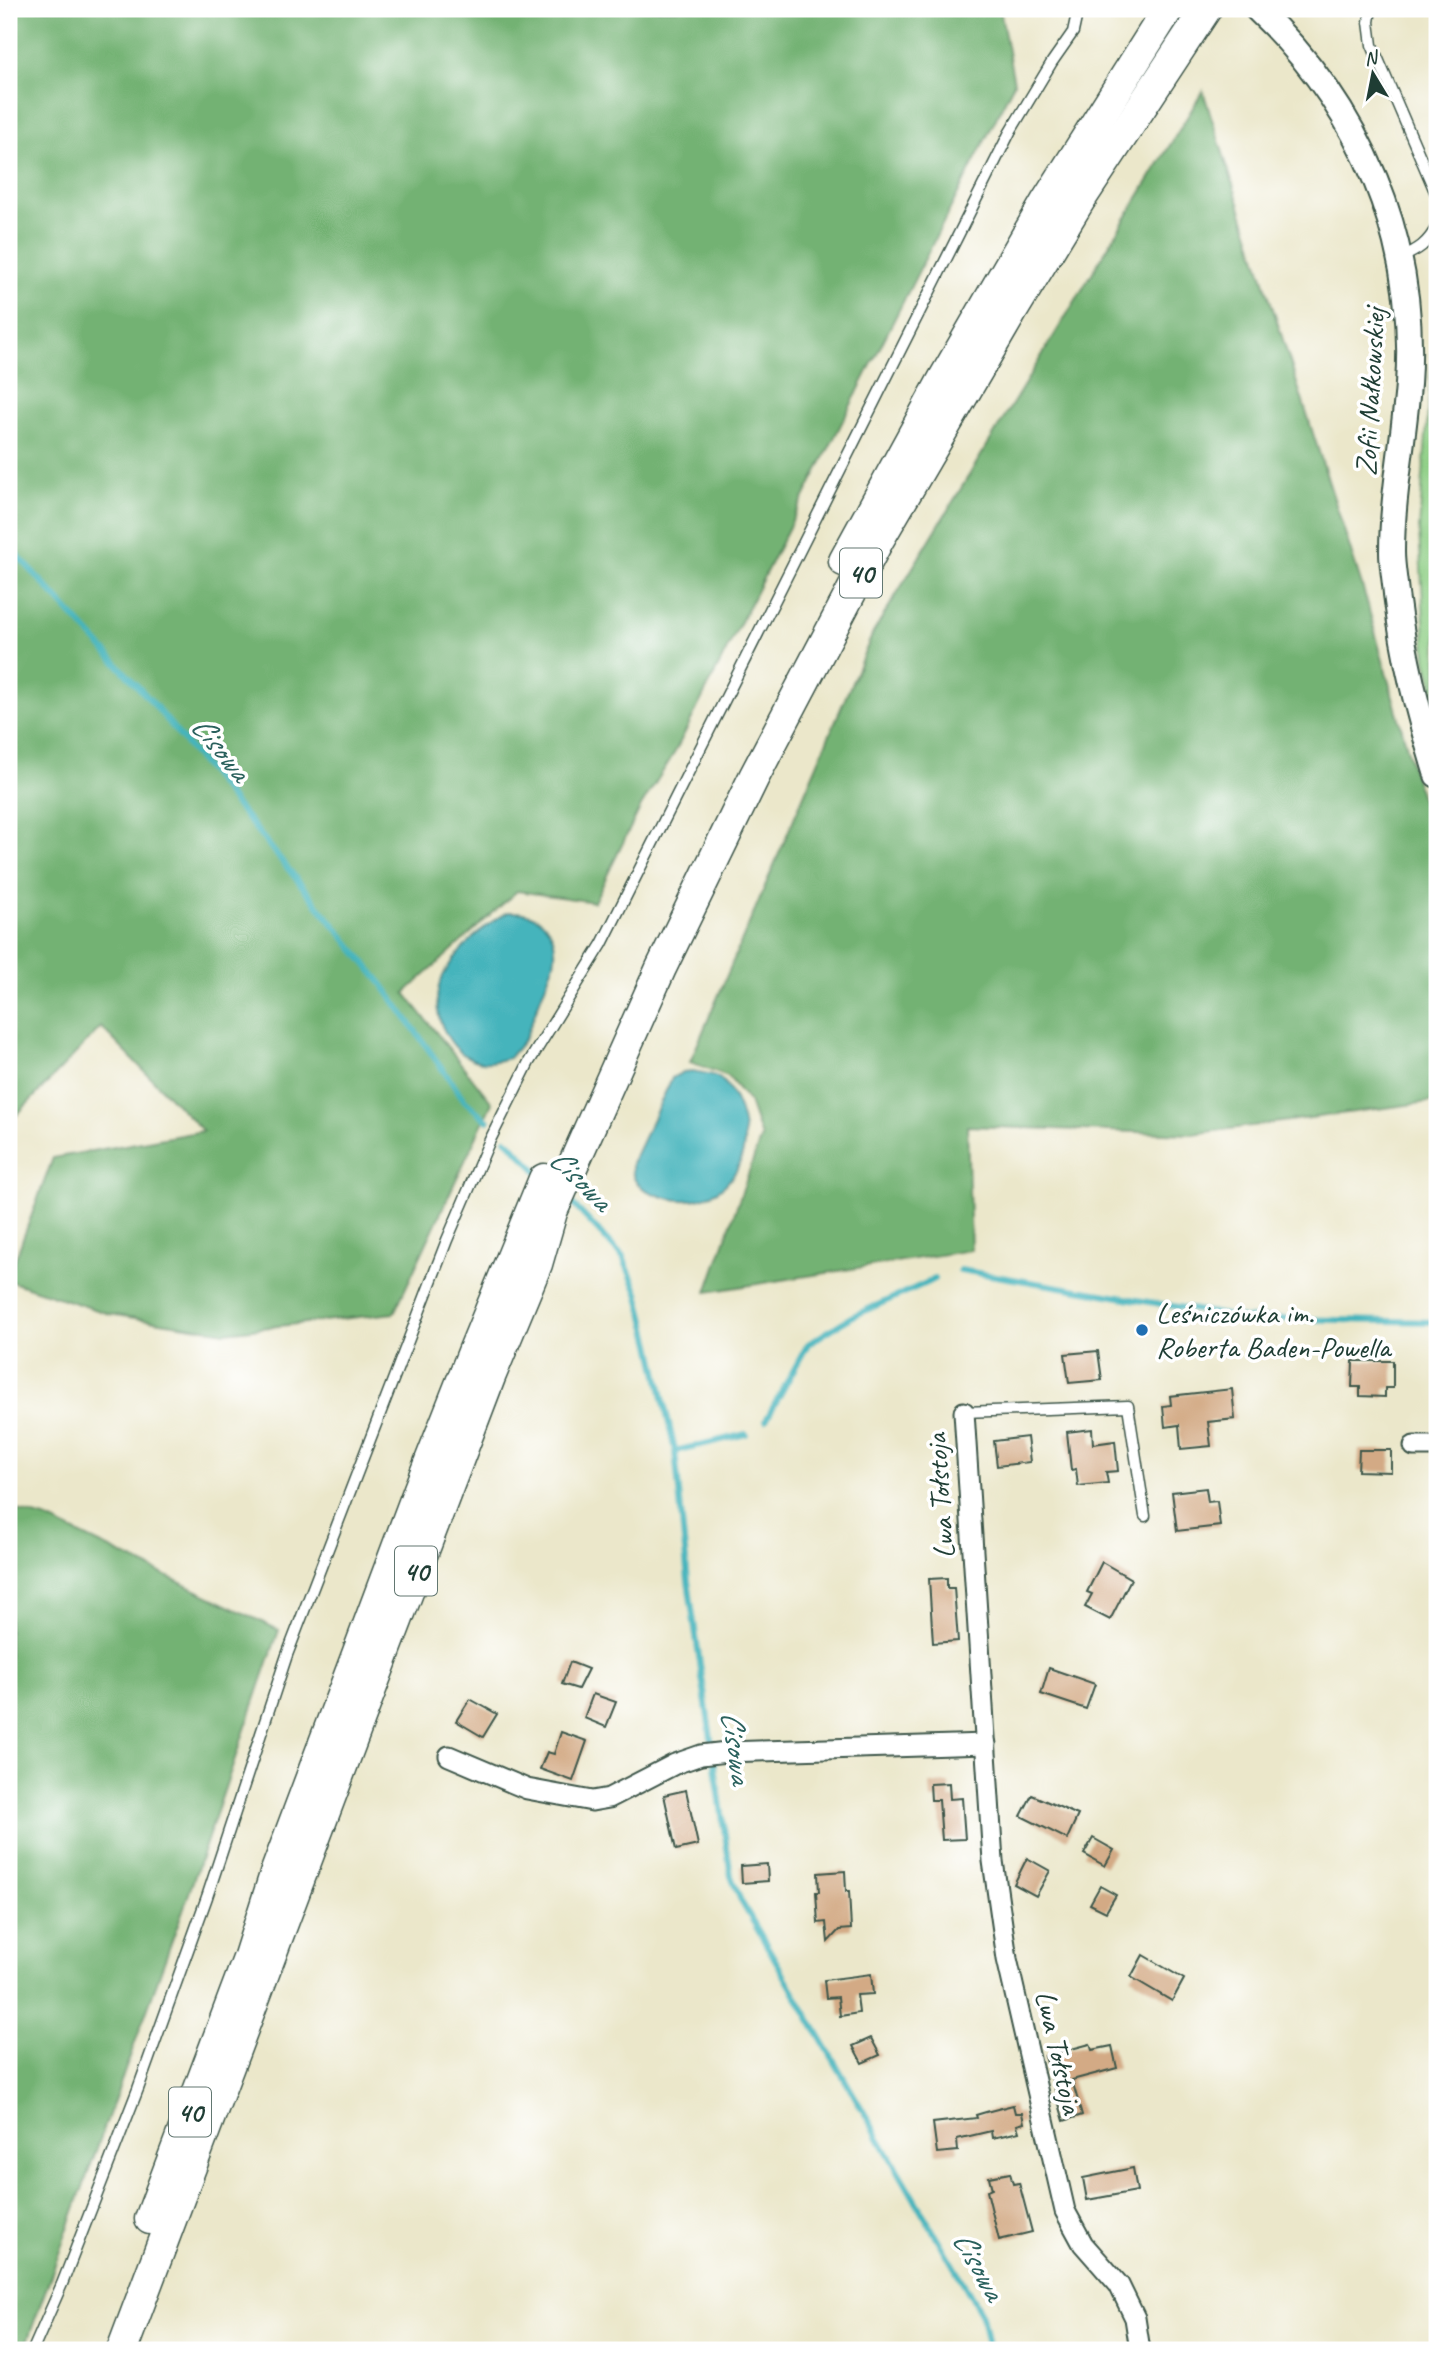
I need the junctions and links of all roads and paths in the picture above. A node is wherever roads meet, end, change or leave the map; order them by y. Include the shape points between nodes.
1 (1078, 9) edge
2 (1168, 9) edge
3 (1206, 9) edge
4 (1371, 9) edge
5 (1260, 11) edge
6 (1437, 196) edge
7 (1437, 226) edge
8 (1400, 258) junction
9 (1437, 775) edge
10 (563, 1161) junction
11 (545, 1205) junction
12 (964, 1412) joint
13 (1414, 1446) dead end
14 (1437, 1446) edge
15 (1145, 1516) dead end
16 (986, 1744) junction
17 (449, 1756) dead end
18 (33, 2350) edge
19 (100, 2350) edge
20 (122, 2350) edge
21 (1140, 2350) edge

1 - 18 lane via 1073,32 1010,132 603,944 529,1062 489,1142 287,1655 138,2089
2 - 10 main road, 40 via 985,307 813,618 682,878
3 - 10 main road, 40 via 1080,200 878,541
4 - 6 lane via 1372,45
5 - 8 street, Zofii Nałkowskiej via 1301,55 1359,142 1388,211
7 - 8 lane via 1429,242
8 - 9 street, Zofii Nałkowskiej via 1408,301 1409,351 1392,554 1402,643 1416,710
10 - 11 main road, 40
11 - 19 main road, 40 via 472,1352
11 - 20 main road, 40 via 537,1264
12 - 15 lane via 1128,1406
12 - 16 street, Lwa Tołstoja
13 - 14 street
16 - 17 street via 701,1755 609,1798 592,1801 527,1789
16 - 21 street, Lwa Tołstoja via 993,1861 1007,1959 1065,2211 1083,2244 1119,2285 1136,2318

